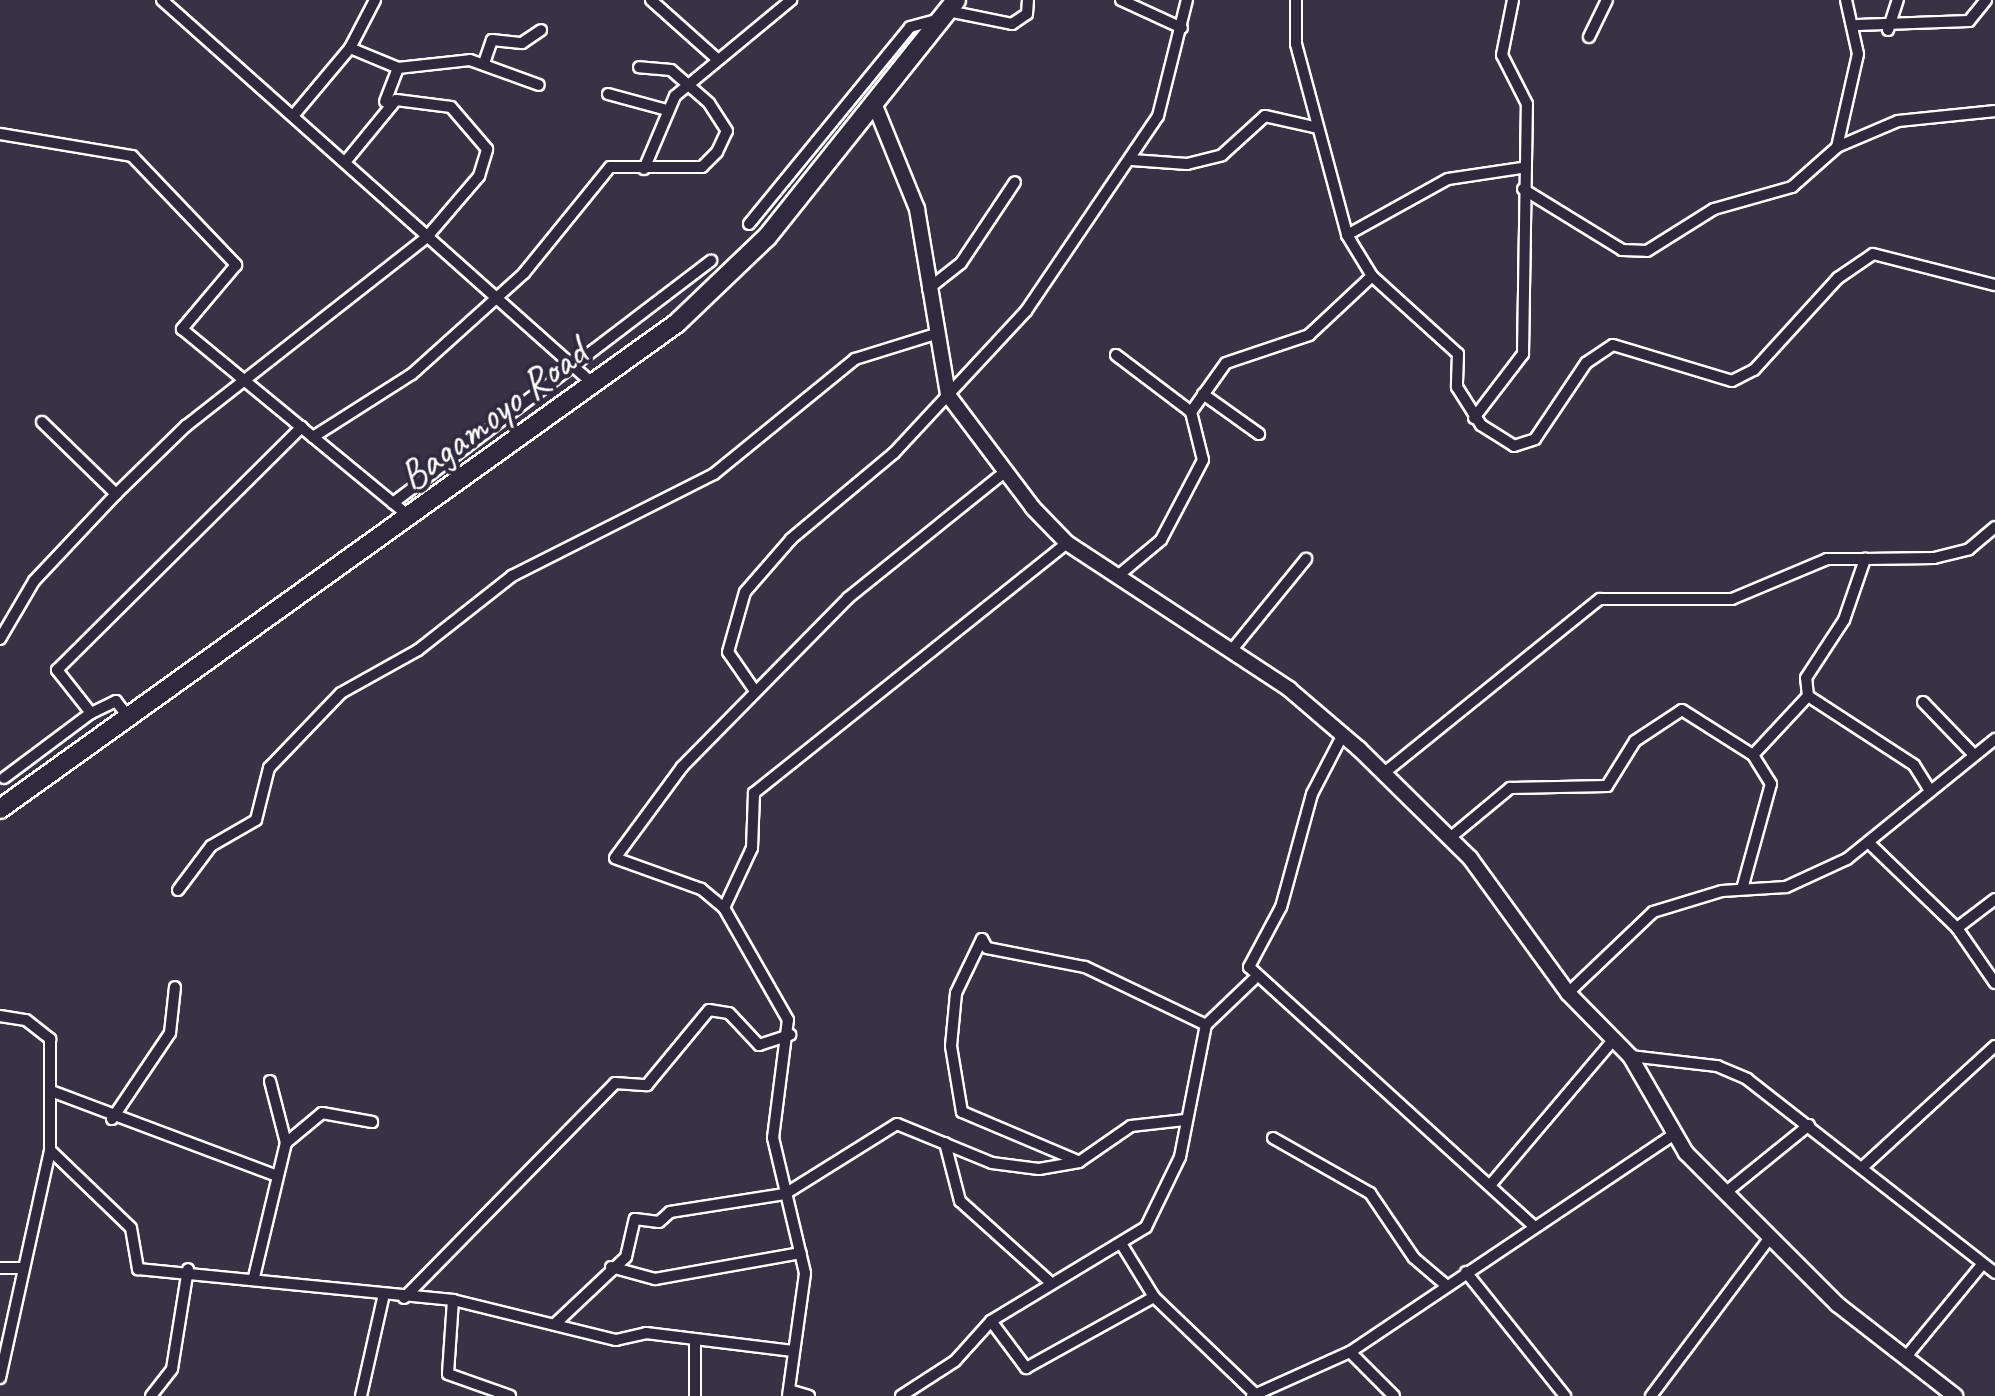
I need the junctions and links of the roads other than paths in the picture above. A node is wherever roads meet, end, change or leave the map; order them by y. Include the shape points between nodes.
1 (162, 0) edge
2 (375, 0) edge
3 (651, 0) edge
4 (1028, 0) edge
5 (1121, 0) edge
6 (1187, 0) edge
7 (1296, 0) edge
8 (1513, 0) edge
9 (1607, 0) edge
10 (1846, 0) edge
11 (1898, 0) edge
12 (1986, 0) edge
13 (787, 1) edge
14 (949, 10) edge
15 (1857, 25) junction
16 (1182, 28) junction
17 (541, 30) dead end
18 (1888, 30) junction
19 (1589, 38) dead end
20 (350, 48) junction
21 (717, 58) junction
22 (484, 63) junction
23 (639, 67) dead end
24 (398, 68) junction
25 (539, 85) dead end
26 (690, 86) junction
27 (608, 94) dead end
28 (386, 102) junction
29 (876, 108) junction
30 (667, 110) junction
31 (1995, 112) edge
32 (293, 116) junction
33 (1318, 128) junction
34 (0, 134) edge
35 (839, 138) junction
36 (1837, 147) junction
37 (1132, 160) junction
38 (345, 162) junction
39 (1522, 168) junction
40 (644, 169) junction
41 (1016, 182) dead end
42 (1523, 188) junction
43 (749, 224) dead end
44 (1347, 235) junction
45 (426, 238) junction
46 (711, 261) dead end
47 (1372, 276) junction
48 (1995, 285) edge
49 (927, 289) junction
50 (497, 295) junction
51 (932, 335) junction
52 (1116, 354) dead end
53 (578, 366) junction
54 (248, 377) junction
55 (594, 384) junction
56 (1203, 394) junction
57 (948, 395) junction
58 (1191, 412) junction
59 (1474, 418) junction
60 (42, 422) dead end
61 (302, 428) junction
62 (1258, 434) dead end
63 (313, 437) junction
64 (1006, 471) junction
65 (116, 494) junction
66 (393, 503) junction
67 (412, 519) junction
68 (1995, 527) edge
69 (1066, 543) junction
70 (1306, 559) dead end
71 (1865, 559) junction
72 (1119, 576) junction
73 (0, 639) edge
74 (1232, 651) junction
75 (755, 691) junction
76 (1808, 696) junction
77 (1923, 702) dead end
78 (90, 712) junction
79 (128, 717) junction
80 (1995, 739) edge
81 (1340, 740) junction
82 (1753, 755) junction
83 (1974, 755) junction
84 (1384, 774) junction
85 (2, 776) edge
86 (1929, 789) junction
87 (19, 794) junction
88 (0, 809) edge
89 (1451, 838) junction
90 (1869, 843) junction
91 (1742, 889) junction
92 (178, 890) dead end
93 (1995, 899) edge
94 (724, 908) junction
95 (1957, 928) junction
96 (1254, 979) junction
97 (1995, 982) edge
98 (175, 988) dead end
99 (1568, 993) junction
100 (0, 1016) edge
101 (1206, 1025) junction
102 (790, 1035) junction
103 (1614, 1039) junction
104 (1995, 1046) edge
105 (1630, 1056) junction
106 (270, 1081) dead end
107 (51, 1092) junction
108 (112, 1119) junction
109 (1184, 1120) junction
110 (372, 1122) dead end
111 (1809, 1125) junction
112 (1673, 1135) junction
113 (1273, 1138) dead end
114 (286, 1143) junction
115 (946, 1143) junction
116 (50, 1150) junction
117 (1079, 1162) junction
118 (1865, 1165) junction
119 (276, 1176) junction
120 (1492, 1183) junction
121 (785, 1194) junction
122 (1725, 1194) junction
123 (1534, 1226) junction
124 (1769, 1239) junction
125 (1122, 1245) junction
126 (801, 1253) junction
127 (611, 1267) junction
128 (1980, 1267) junction
129 (0, 1268) edge
130 (22, 1268) junction
131 (188, 1269) junction
132 (1466, 1272) junction
133 (1995, 1272) edge
134 (254, 1277) junction
135 (1051, 1283) junction
136 (1447, 1286) junction
137 (1154, 1297) junction
138 (383, 1298) junction
139 (404, 1298) junction
140 (453, 1300) junction
141 (991, 1322) junction
142 (556, 1323) junction
143 (695, 1343) junction
144 (793, 1351) junction
145 (1350, 1352) junction
146 (1906, 1358) junction
147 (0, 1378) edge
148 (789, 1393) edge
149 (1254, 1395) edge
150 (1953, 1395) edge
151 (150, 1396) edge
152 (362, 1396) edge
153 (510, 1396) edge
154 (695, 1396) edge
155 (809, 1396) edge
156 (901, 1396) edge
157 (1394, 1396) edge
158 (1565, 1396) edge
159 (1651, 1396) edge

1 - 32 street
2 - 20 street
3 - 21 street
4 - 14 street via 1027,14 1012,24
5 - 16 street
6 - 16 street
7 - 33 street via 1296,44
8 - 39 street via 1502,56 1527,104
9 - 19 street
10 - 15 street
11 - 18 street
12 - 18 street via 1974,20
13 - 21 street
14 - 29 highway, Bagamoyo Road
14 - 35 street via 910,27
15 - 18 street
15 - 36 street
16 - 37 street via 1158,116
17 - 22 street via 522,43 492,40
20 - 24 street
20 - 32 street
21 - 26 street
22 - 24 street
22 - 25 street
23 - 26 street via 671,70
24 - 28 street
26 - 30 street
26 - 40 street via 723,120 723,142 702,167
27 - 30 street
28 - 38 street
28 - 45 street via 451,107 487,149 479,176
29 - 35 highway, Bagamoyo Road
29 - 49 street via 917,209
30 - 40 street
31 - 36 street via 1911,118
32 - 38 street
33 - 37 street via 1265,116 1222,156 1187,164
33 - 44 street
34 - 54 street via 123,153 150,172 236,266 182,329
35 - 43 street
35 - 55 highway, Bagamoyo Road via 727,278
36 - 42 street via 1792,187 1714,209 1647,251 1622,250
37 - 57 street via 1026,311
38 - 45 street
39 - 42 street
39 - 44 street via 1448,179
40 - 50 street via 630,174 621,164 596,178
41 - 49 street via 962,263
42 - 59 street via 1523,354
44 - 47 street
45 - 50 street
45 - 54 street
46 - 53 street
47 - 56 street via 1309,335 1226,363
47 - 59 street via 1458,354 1457,387
48 - 59 street via 1873,254 1732,381 1613,345 1586,363 1525,446
49 - 51 street
50 - 53 street
50 - 63 street via 412,374
51 - 57 street
51 - 92 street via 854,359 714,474 512,576 341,693 268,768 264,810 211,846
52 - 58 street
53 - 55 street
53 - 66 street
54 - 61 street
54 - 65 street
55 - 67 highway, Bagamoyo Road
56 - 58 street
56 - 62 street
57 - 64 street
57 - 75 street via 745,592 728,652
58 - 72 street via 1203,460 1190,499
60 - 65 street
61 - 63 street
61 - 78 street via 57,670
63 - 66 street
64 - 69 street
64 - 75 street via 848,598
65 - 73 street via 34,581
66 - 67 street
67 - 79 highway, Bagamoyo Road
68 - 71 street via 1969,548 1934,558
69 - 72 street
69 - 94 street via 754,793 752,848
70 - 74 street
71 - 76 street via 1844,620 1806,678
71 - 84 street via 1826,559 1732,599 1600,599
72 - 74 street
74 - 81 street
75 - 94 street via 682,766 615,858 690,884
76 - 82 street
76 - 86 street via 1914,765
77 - 83 street
78 - 79 street via 116,701
78 - 85 street
79 - 87 highway, Bagamoyo Road
80 - 83 street
81 - 84 street
81 - 96 street via 1312,794 1281,907 1249,956
82 - 89 street via 1682,710 1634,741 1606,786 1510,788
82 - 91 street via 1771,784
83 - 86 street
84 - 89 street
85 - 87 street
86 - 90 street
87 - 88 highway, Bagamoyo Road
89 - 99 street
90 - 91 street via 1808,880
90 - 95 street
91 - 99 street via 1653,912
93 - 95 street
94 - 102 street
95 - 97 street
96 - 101 street
96 - 120 street
98 - 108 street via 170,1033
99 - 103 street
100 - 107 street via 26,1020 50,1039
101 - 109 street
101 - 117 street via 1085,967 987,948 982,939 956,993 951,1046 962,1112
102 - 121 street via 773,1138
102 - 139 street via 759,1044 729,1013 709,1010 648,1085 615,1083
103 - 105 street
103 - 120 street
104 - 118 street
105 - 111 street via 1718,1066
105 - 112 street
106 - 114 street
107 - 108 street
107 - 116 street
108 - 119 street
109 - 117 street via 1131,1126
109 - 125 street via 1164,1199
110 - 114 street via 322,1113
111 - 118 street
111 - 122 street
112 - 122 street
112 - 123 street
113 - 136 street via 1370,1192 1414,1258
114 - 119 street
115 - 117 street via 1022,1169
115 - 121 street via 897,1124
115 - 135 street via 960,1200
116 - 130 street
116 - 131 street via 131,1228 138,1269
118 - 128 street
119 - 134 street
120 - 123 street
121 - 126 street
121 - 127 street via 670,1212 659,1222 639,1217 626,1257
122 - 124 street
123 - 132 street
124 - 146 street
124 - 159 street
125 - 135 street
125 - 137 street
126 - 127 street via 655,1279
126 - 144 street
127 - 142 street
128 - 133 street
128 - 146 street
129 - 130 street
130 - 147 street
131 - 134 street
131 - 151 street via 172,1369
132 - 136 street
132 - 158 street
134 - 138 street
135 - 141 street
136 - 145 street
137 - 141 street via 1026,1368
137 - 149 street
138 - 139 street
138 - 152 street
139 - 140 street
140 - 142 street
140 - 153 street via 448,1374
141 - 156 street via 955,1361
142 - 143 street via 616,1340 646,1334
143 - 144 street
143 - 154 street
144 - 148 street
145 - 149 street
145 - 157 street
146 - 150 street
148 - 155 street

